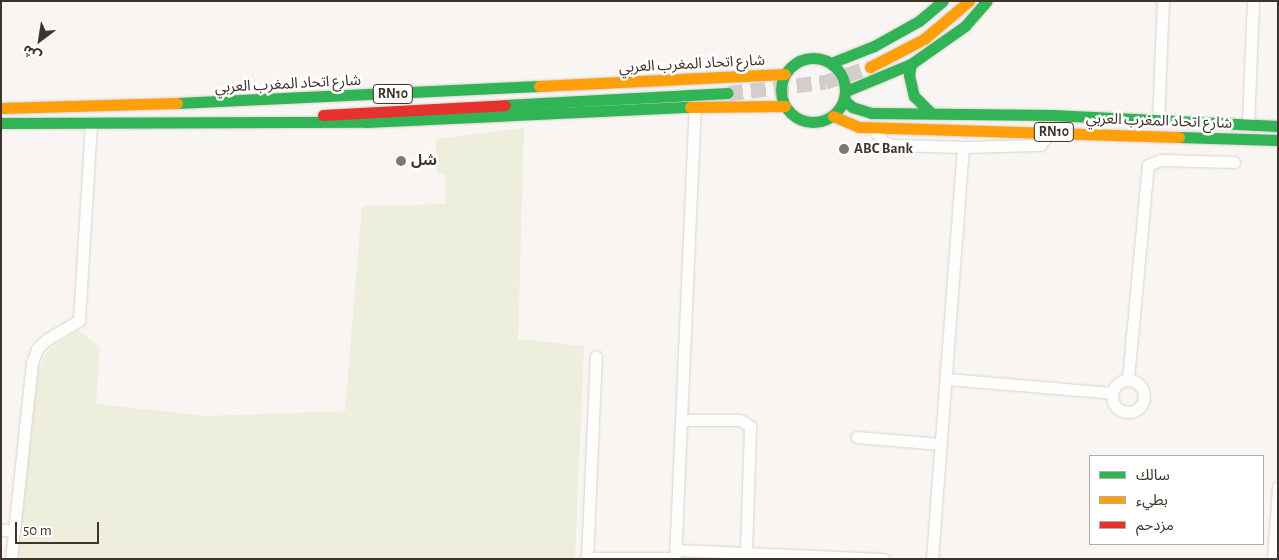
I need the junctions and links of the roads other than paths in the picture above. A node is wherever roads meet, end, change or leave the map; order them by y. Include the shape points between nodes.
1 (944, 1) edge
2 (969, 1) edge
3 (987, 1) edge
4 (1163, 1) edge
5 (1253, 1) edge
6 (831, 63) junction
7 (912, 64) junction
8 (870, 67) tunnel mouth
9 (785, 74) junction
10 (728, 93) tunnel mouth
11 (845, 96) junction
12 (785, 106) junction
13 (1, 108) edge
14 (695, 108) junction
15 (930, 112) junction
16 (832, 116) junction
17 (1158, 120) junction
18 (219, 121) junction
19 (91, 122) junction
20 (1, 123) edge
21 (1248, 125) junction
22 (1278, 126) edge
23 (873, 128) junction
24 (1050, 132) junction
25 (1278, 140) edge
26 (963, 147) junction
27 (1234, 162) dead end
28 (596, 356) dead end
29 (947, 379) junction
30 (1128, 379) junction
31 (1112, 393) junction
32 (683, 420) junction
33 (857, 437) dead end
34 (941, 444) junction
35 (1278, 487) edge
36 (1, 530) edge
37 (14, 530) junction
38 (746, 551) junction
39 (676, 555) edge
40 (587, 558) edge
41 (864, 558) edge
42 (11, 559) edge
43 (884, 559) edge
44 (932, 559) edge
45 (1273, 559) edge

1 - 6 main road via 919,21 882,42
2 - 8 main road via 924,39
3 - 7 main road via 965,26
4 - 17 street
5 - 21 street
6 - 9 main road via 806,59
6 - 11 main road via 842,75
7 - 11 main road
7 - 15 main road via 909,75 912,91 921,106
9 - 12 main road via 781,93
9 - 13 main road, شارع اتحاد المغرب العربي / RN10 via 220,102
10 - 18 main road
11 - 15 main road, شارع اتحاد المغرب العربي / RN10 via 862,112
11 - 16 main road
12 - 14 main road, RN10 via 758,104
12 - 16 main road via 806,122 816,123
14 - 18 main road, RN10 via 453,120
14 - 32 street
15 - 17 main road, شارع اتحاد المغرب العربي / RN10
16 - 23 main road, شارع اتحاد المغرب العربي / RN10 via 845,124
17 - 21 main road, شارع اتحاد المغرب العربي / RN10
18 - 19 main road, RN10
19 - 20 main road, RN10
19 - 37 street via 79,320 46,340 37,349 32,362
21 - 22 main road, شارع اتحاد المغرب العربي / RN10
23 - 24 main road, شارع اتحاد المغرب العربي / RN10
23 - 26 street via 883,142 893,145
24 - 25 main road, شارع اتحاد المغرب العربي / RN10
24 - 26 street via 1040,145
26 - 29 street
27 - 30 street via 1161,160 1148,166
28 - 40 street
29 - 31 street
29 - 34 street
30 - 31 street via 1118,383
30 - 31 street via 1143,388 1144,401 1136,410 1119,409
32 - 38 street via 740,420 750,426
32 - 39 street
33 - 34 street
34 - 44 street
35 - 45 street
36 - 37 street
37 - 42 street
38 - 39 street
38 - 41 street
39 - 40 street
41 - 43 street

